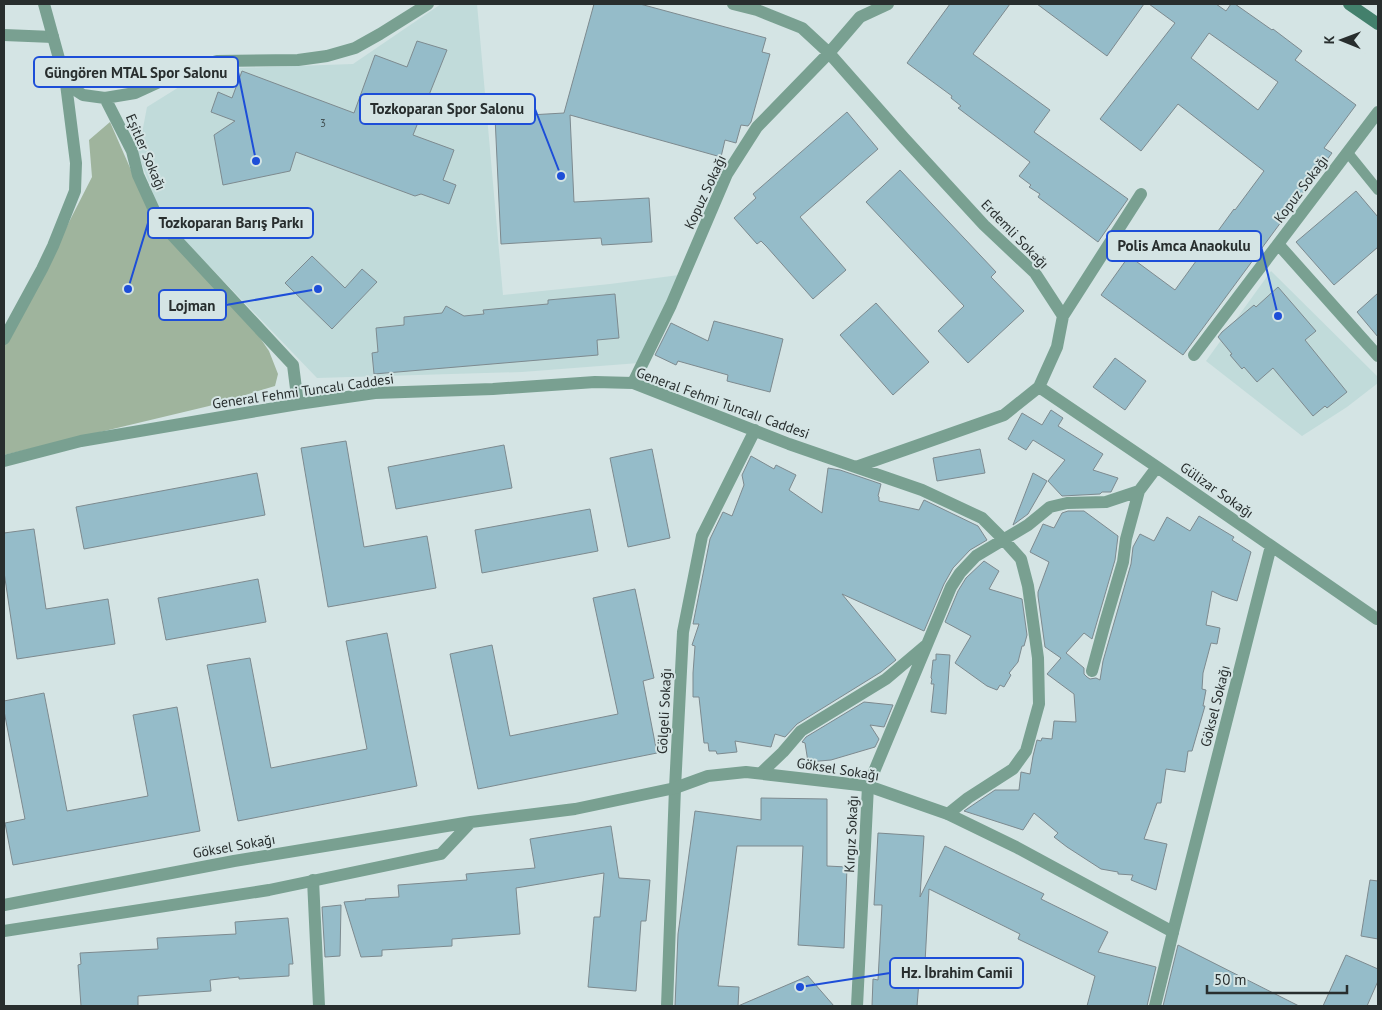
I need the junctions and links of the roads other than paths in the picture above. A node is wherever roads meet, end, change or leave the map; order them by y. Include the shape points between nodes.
1 (44, 4) edge
2 (428, 4) edge
3 (733, 4) edge
4 (888, 4) edge
5 (1349, 4) edge
6 (1378, 24) edge
7 (4, 35) edge
8 (53, 37) junction
9 (829, 53) junction
10 (66, 84) junction
11 (105, 98) junction
12 (1378, 112) edge
13 (1348, 153) junction
14 (1378, 190) edge
15 (1141, 194) dead end
16 (1278, 244) junction
17 (1063, 316) junction
18 (4, 339) edge
19 (1194, 355) dead end
20 (1378, 356) edge
21 (633, 383) junction
22 (1039, 387) junction
23 (298, 404) junction
24 (755, 430) junction
25 (4, 461) edge
26 (856, 467) junction
27 (1157, 467) junction
28 (1138, 491) junction
29 (1004, 539) junction
30 (1272, 546) junction
31 (1377, 619) edge
32 (927, 644) junction
33 (1092, 671) dead end
34 (761, 773) junction
35 (868, 786) junction
36 (675, 788) junction
37 (948, 814) junction
38 (471, 822) junction
39 (313, 880) junction
40 (4, 905) edge
41 (4, 931) edge
42 (1173, 932) junction
43 (319, 1006) edge
44 (667, 1006) edge
45 (857, 1006) edge
46 (1155, 1006) edge

1 - 8 street
2 - 11 street, Eşitler Sokağı via 355,48 298,60 218,61 185,70 135,93
3 - 9 street, Erdemli Sokağı via 802,28
4 - 9 street, Kopuz Sokağı via 860,18
5 - 6 main road
7 - 8 street
8 - 10 street
9 - 17 street, Erdemli Sokağı via 984,225 1034,273
9 - 21 street, Kopuz Sokağı via 757,127 727,174 671,305
10 - 11 street, Eşitler Sokağı via 83,95
10 - 18 street via 76,163 75,191 49,253
11 - 23 street, Eşitler Sokağı via 132,151 138,175 159,221 293,365
12 - 13 street, Kopuz Sokağı
13 - 14 lane
13 - 16 street, Kopuz Sokağı
15 - 17 street
16 - 19 street, Kopuz Sokağı
16 - 20 street
17 - 22 street via 1057,347
21 - 23 street, General Fehmi Tuncalı Caddesi via 375,393
21 - 24 street, General Fehmi Tuncalı Caddesi
22 - 26 street via 1004,415
22 - 27 street, Gülizar Sokağı
23 - 25 street, General Fehmi Tuncalı Caddesi via 81,441
24 - 26 street, General Fehmi Tuncalı Caddesi
24 - 36 street, Gölgeli Sokağı via 702,536 683,632
26 - 29 street, General Fehmi Tuncalı Caddesi via 922,490 982,518
27 - 28 street
27 - 30 street, Gülizar Sokağı
28 - 29 street, Kırgız Sokağı via 1106,502 1050,507
28 - 33 street via 1123,562
29 - 32 street, Kırgız Sokağı via 976,556 960,573
29 - 37 street, General Fehmi Tuncalı Caddesi via 1021,559 1028,586 1038,658 1039,704 1026,752 1013,769
30 - 31 street, Gülizar Sokağı
30 - 42 street, Göksel Sokağı
32 - 34 street, Kırgız Sokağı via 886,679 801,731
32 - 35 street, Kırgız Sokağı
34 - 35 street, Göksel Sokağı
34 - 36 street, Göksel Sokağı via 708,776
35 - 37 street, Göksel Sokağı
35 - 45 street, Kırgız Sokağı
36 - 38 street, Göksel Sokağı via 575,809
36 - 44 street, Gölgeli Sokağı
37 - 42 street, Göksel Sokağı
38 - 39 street via 441,854
38 - 40 street, Göksel Sokağı via 234,861
39 - 41 street
39 - 43 street
42 - 46 street, Göksel Sokağı

